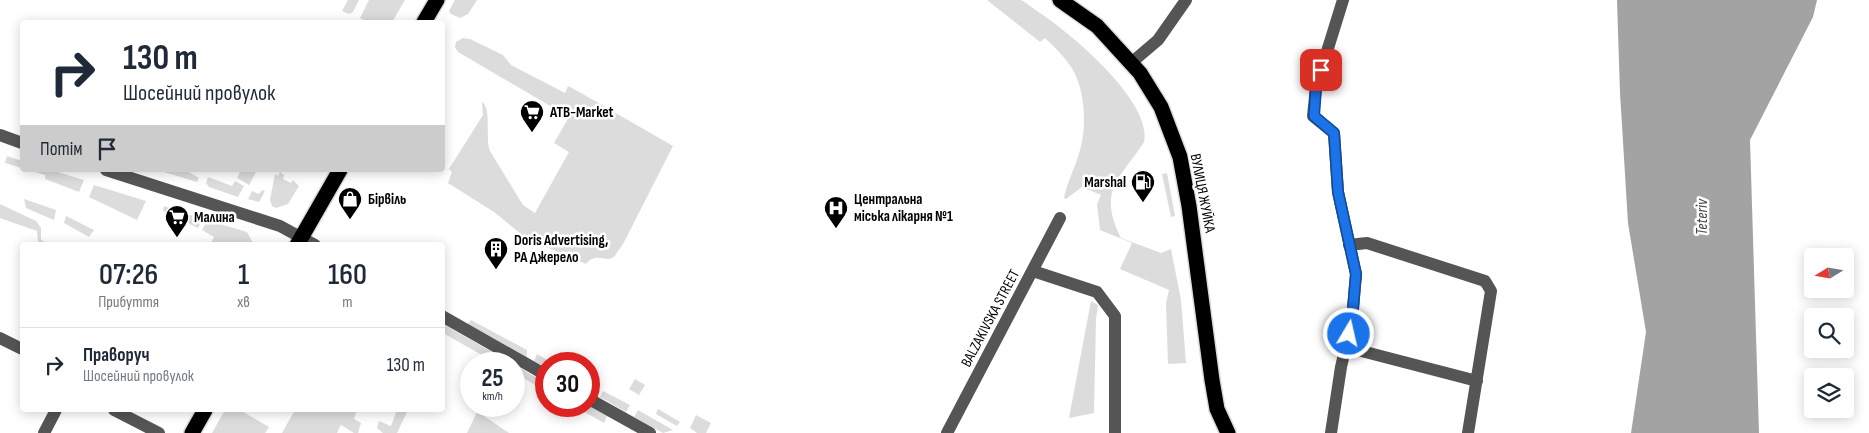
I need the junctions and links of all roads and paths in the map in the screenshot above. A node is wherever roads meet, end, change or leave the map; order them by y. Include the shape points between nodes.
1 (428, 0) edge
2 (437, 0) edge
3 (1060, 0) edge
4 (1186, 0) edge
5 (1343, 0) edge
6 (416, 20) edge
7 (425, 20) edge
8 (1131, 63) junction
9 (0, 135) edge
10 (20, 142) edge
11 (112, 172) edge
12 (331, 172) edge
13 (339, 172) edge
14 (1060, 218) dead end
15 (296, 240) edge
16 (1349, 245) junction
17 (1033, 271) junction
18 (445, 318) edge
19 (0, 338) edge
20 (1346, 347) junction
21 (20, 348) edge
22 (535, 370) edge
23 (1477, 381) junction
24 (600, 405) edge
25 (55, 412) edge
26 (118, 412) edge
27 (196, 412) edge
28 (204, 412) edge
29 (44, 433) edge
30 (158, 433) edge
31 (184, 433) edge
32 (192, 433) edge
33 (650, 433) edge
34 (947, 433) edge
35 (1115, 433) edge
36 (1228, 433) edge
37 (1331, 433) edge
38 (1468, 433) edge

1 - 6 highway
2 - 7 highway
3 - 8 highway, ВУЛИЦЯ ЖУЙКА via 1098,26
4 - 8 street via 1158,40
5 - 16 street via 1316,88 1314,116 1334,133 1338,192
8 - 36 highway, ВУЛИЦЯ ЖУЙКА via 1161,107 1180,156 1190,206 1217,409
9 - 10 street
11 - 15 street via 280,226
12 - 15 highway
13 - 15 highway
14 - 17 street, BALZAKIVSKA STREET
16 - 20 street via 1356,274
16 - 23 street via 1367,243 1485,281 1491,290
17 - 34 street, BALZAKIVSKA STREET
17 - 35 street via 1097,292 1115,316
18 - 22 street
19 - 21 street
20 - 23 street
20 - 37 street
23 - 38 street
24 - 33 street
25 - 29 street
26 - 30 street
27 - 31 highway
28 - 32 highway

